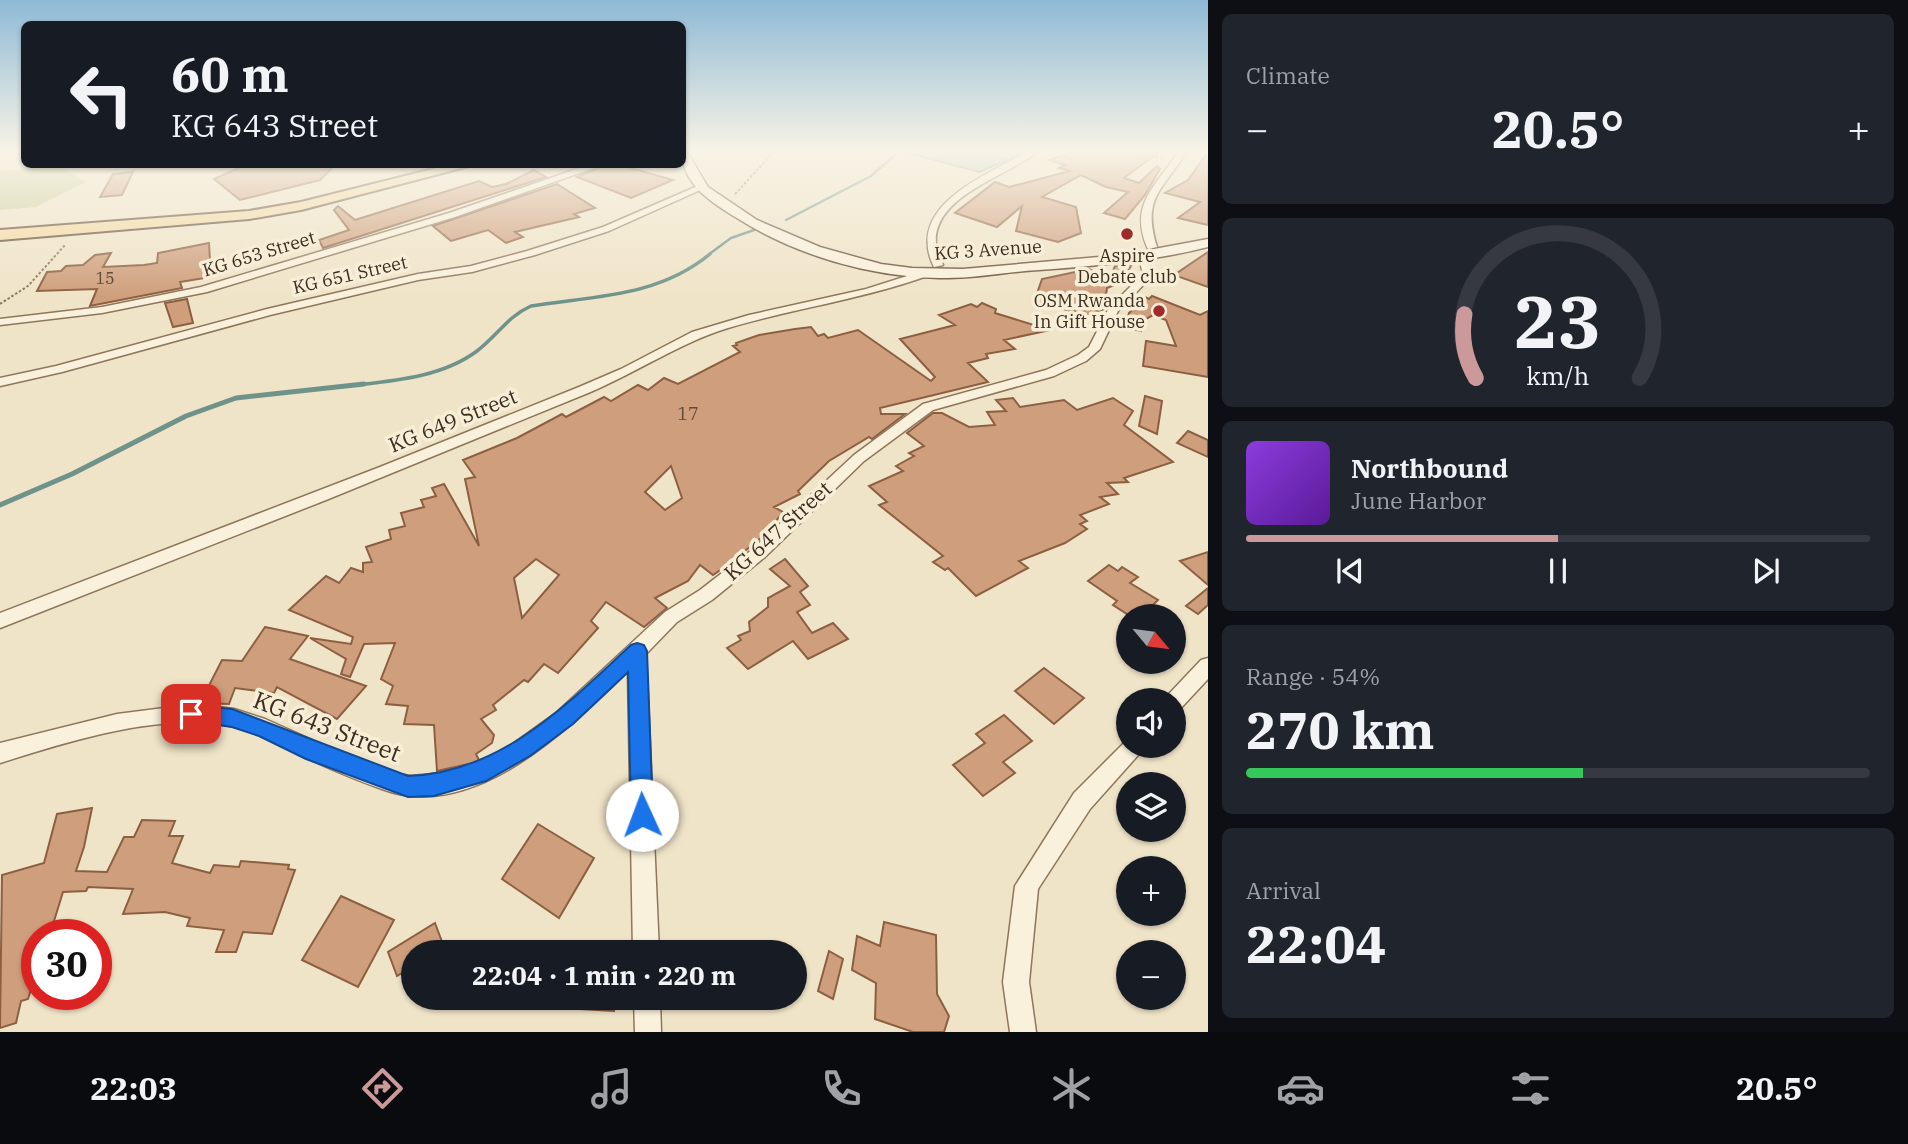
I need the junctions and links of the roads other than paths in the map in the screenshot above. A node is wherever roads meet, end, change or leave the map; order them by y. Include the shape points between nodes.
1 (300, 200) edge
2 (319, 200) edge
3 (495, 200) edge
4 (673, 200) edge
5 (719, 200) edge
6 (733, 200) edge
7 (956, 200) edge
8 (1148, 200) edge
9 (0, 229) edge
10 (1208, 233) edge
11 (0, 235) edge
12 (1208, 243) edge
13 (1147, 252) junction
14 (932, 269) junction
15 (0, 322) edge
16 (0, 382) edge
17 (0, 621) edge
18 (637, 651) junction
19 (1208, 666) edge
20 (1186, 689) edge
21 (0, 753) edge
22 (1122, 758) edge
23 (646, 940) edge
24 (647, 1010) edge
25 (648, 1032) edge
26 (1023, 1032) edge

1 - 9 main road via 271,207
2 - 11 main road via 274,211
3 - 15 street, KG 653 Street via 202,290 102,310
4 - 16 street, KG 651 Street via 606,229 465,271 418,277 267,312
5 - 14 main road, KG 3 Avenue via 811,248 861,265
6 - 14 main road, KG 3 Avenue via 847,255
7 - 14 street via 936,223 930,241
8 - 13 street
10 - 13 main road, KG 3 Avenue
12 - 13 main road, KG 3 Avenue
13 - 14 main road, KG 3 Avenue via 939,274
13 - 18 street, KG 647 Street via 1148,275 1113,310 1094,349 1083,358 1050,373 928,407 859,458 759,553 671,617
14 - 17 street, KG 649 Street via 866,293 694,335 625,372 519,417
18 - 21 street, KG 643 Street via 566,718 523,749 478,774 434,786 408,786 232,718 191,714 60,733
18 - 23 street
19 - 20 street
22 - 26 street via 1082,801 1027,886 1016,982
24 - 25 street

